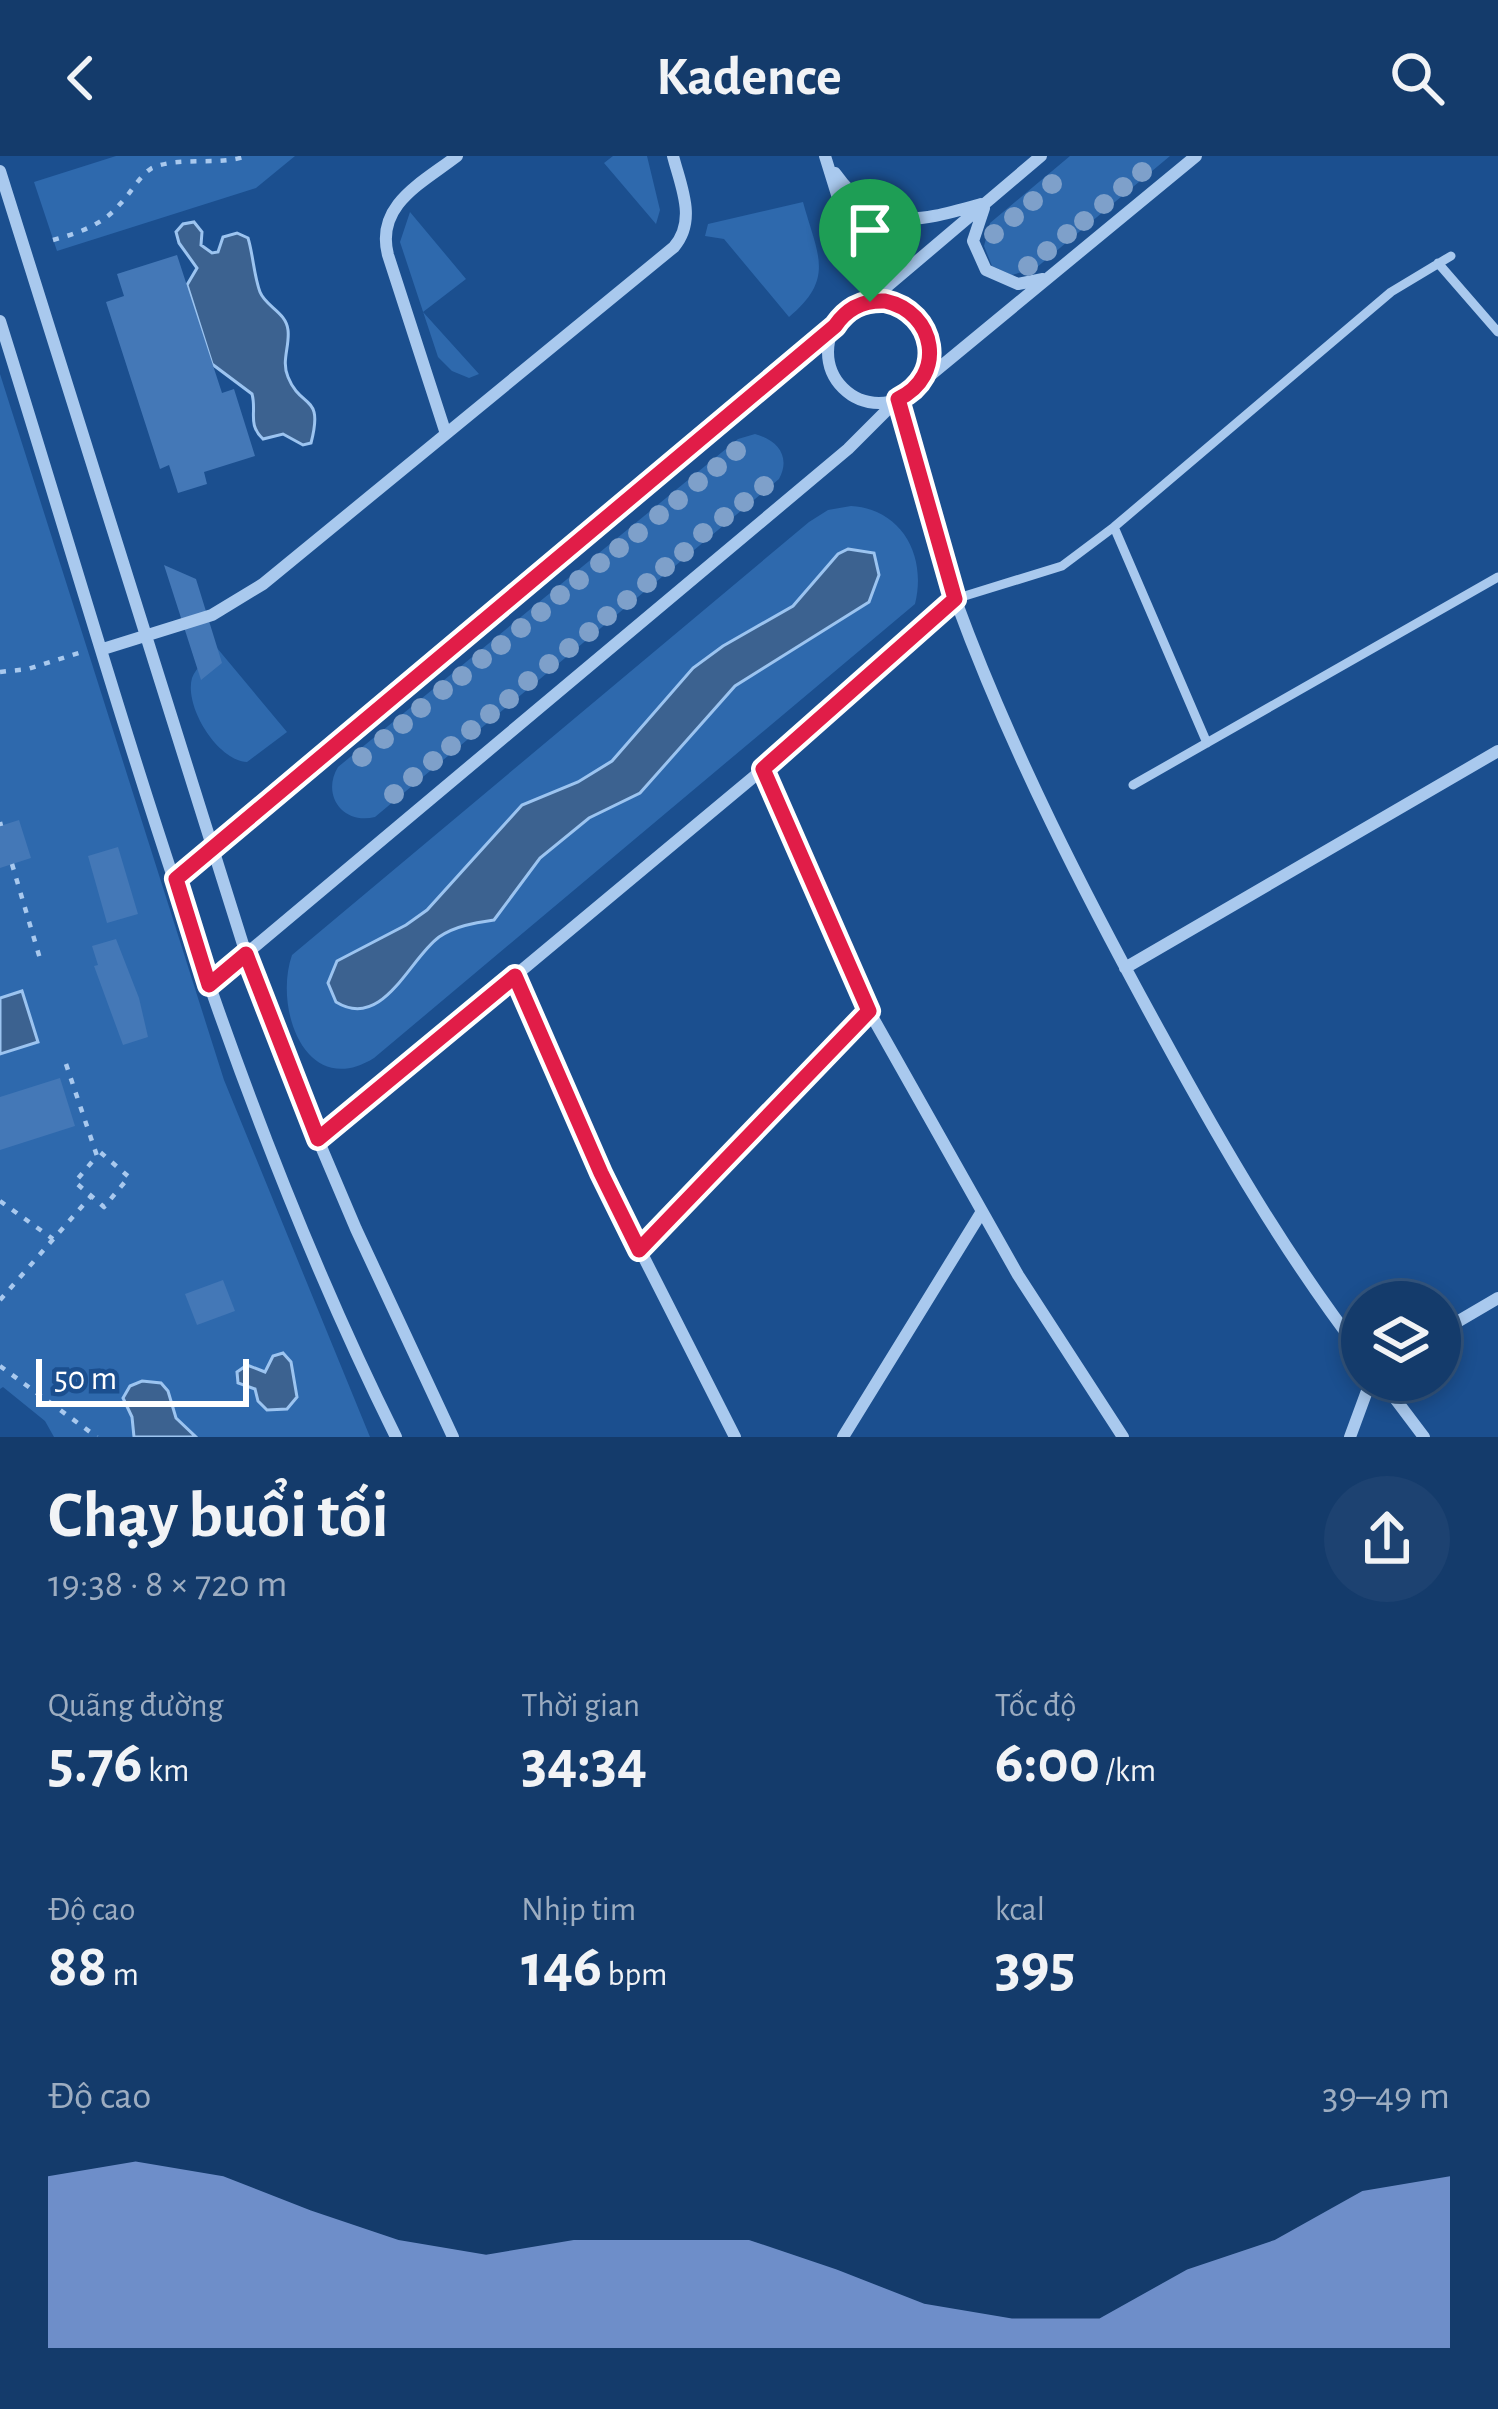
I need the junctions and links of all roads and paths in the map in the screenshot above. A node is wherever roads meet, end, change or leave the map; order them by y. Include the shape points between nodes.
1 (247, 156) edge
2 (457, 156) edge
3 (673, 156) edge
4 (1042, 156) edge
5 (1196, 156) edge
6 (825, 159) edge
7 (0, 171) edge
8 (987, 202) junction
9 (53, 240) dead end
10 (1451, 256) dead end
11 (1438, 263) junction
12 (1049, 278) junction
13 (870, 302) junction
14 (0, 321) edge
15 (835, 326) junction
16 (1498, 332) edge
17 (916, 387) junction
18 (898, 399) junction
19 (446, 434) junction
20 (1114, 527) junction
21 (1498, 577) edge
22 (955, 599) junction
23 (146, 637) junction
24 (103, 649) junction
25 (87, 650) dead end
26 (0, 671) edge
27 (1207, 743) junction
28 (1498, 751) edge
29 (763, 769) junction
30 (1133, 785) dead end
31 (212, 848) junction
32 (12, 864) dead end
33 (176, 879) junction
34 (246, 954) junction
35 (41, 962) dead end
36 (1125, 968) junction
37 (515, 976) junction
38 (209, 985) junction
39 (869, 1011) junction
40 (65, 1064) dead end
41 (318, 1139) junction
42 (97, 1156) junction
43 (91, 1196) junction
44 (0, 1202) edge
45 (981, 1213) junction
46 (53, 1239) junction
47 (639, 1250) junction
48 (1498, 1298) edge
49 (0, 1300) edge
50 (1461, 1320) edge
51 (1341, 1324) edge
52 (0, 1366) edge
53 (1363, 1401) edge
54 (1397, 1401) edge
55 (97, 1437) edge
56 (396, 1437) edge
57 (453, 1437) edge
58 (735, 1437) edge
59 (843, 1437) edge
60 (1122, 1437) edge
61 (1350, 1437) edge
62 (1424, 1437) edge

1 - 9 path via 148,170 100,223
2 - 19 street via 395,205 384,229
3 - 19 street via 687,214 680,241
4 - 8 street
5 - 12 street
6 - 8 street via 861,203 888,218 918,220
6 - 13 street
7 - 23 street
8 - 12 street via 973,241 986,271 1018,284
8 - 13 street
10 - 11 lane
11 - 16 lane
11 - 20 lane via 1391,292
12 - 17 street
13 - 15 street
13 - 17 street via 907,308 926,331 930,360
14 - 24 street
15 - 18 street via 829,360 841,385 864,400
15 - 31 street
17 - 18 street
18 - 22 street
18 - 34 street
19 - 23 street via 248,595
20 - 22 lane via 1062,566
20 - 27 lane
21 - 27 lane
22 - 29 street
22 - 36 street
23 - 24 street
23 - 31 street
24 - 33 street
25 - 26 path
27 - 30 lane
28 - 36 street
29 - 37 street
29 - 39 street
31 - 33 street
31 - 34 street
32 - 35 path
33 - 38 street
34 - 38 street
34 - 41 street
36 - 51 street via 1286,1247
37 - 41 street
37 - 47 street
38 - 56 street via 295,1214
39 - 45 street
39 - 47 street
40 - 42 path
41 - 57 street
42 - 43 path via 75,1182
42 - 43 path via 128,1178 104,1207
43 - 46 path
44 - 46 path
45 - 59 street
45 - 60 street
46 - 49 path
47 - 58 street
48 - 50 street
52 - 55 path
53 - 61 street
54 - 62 street

